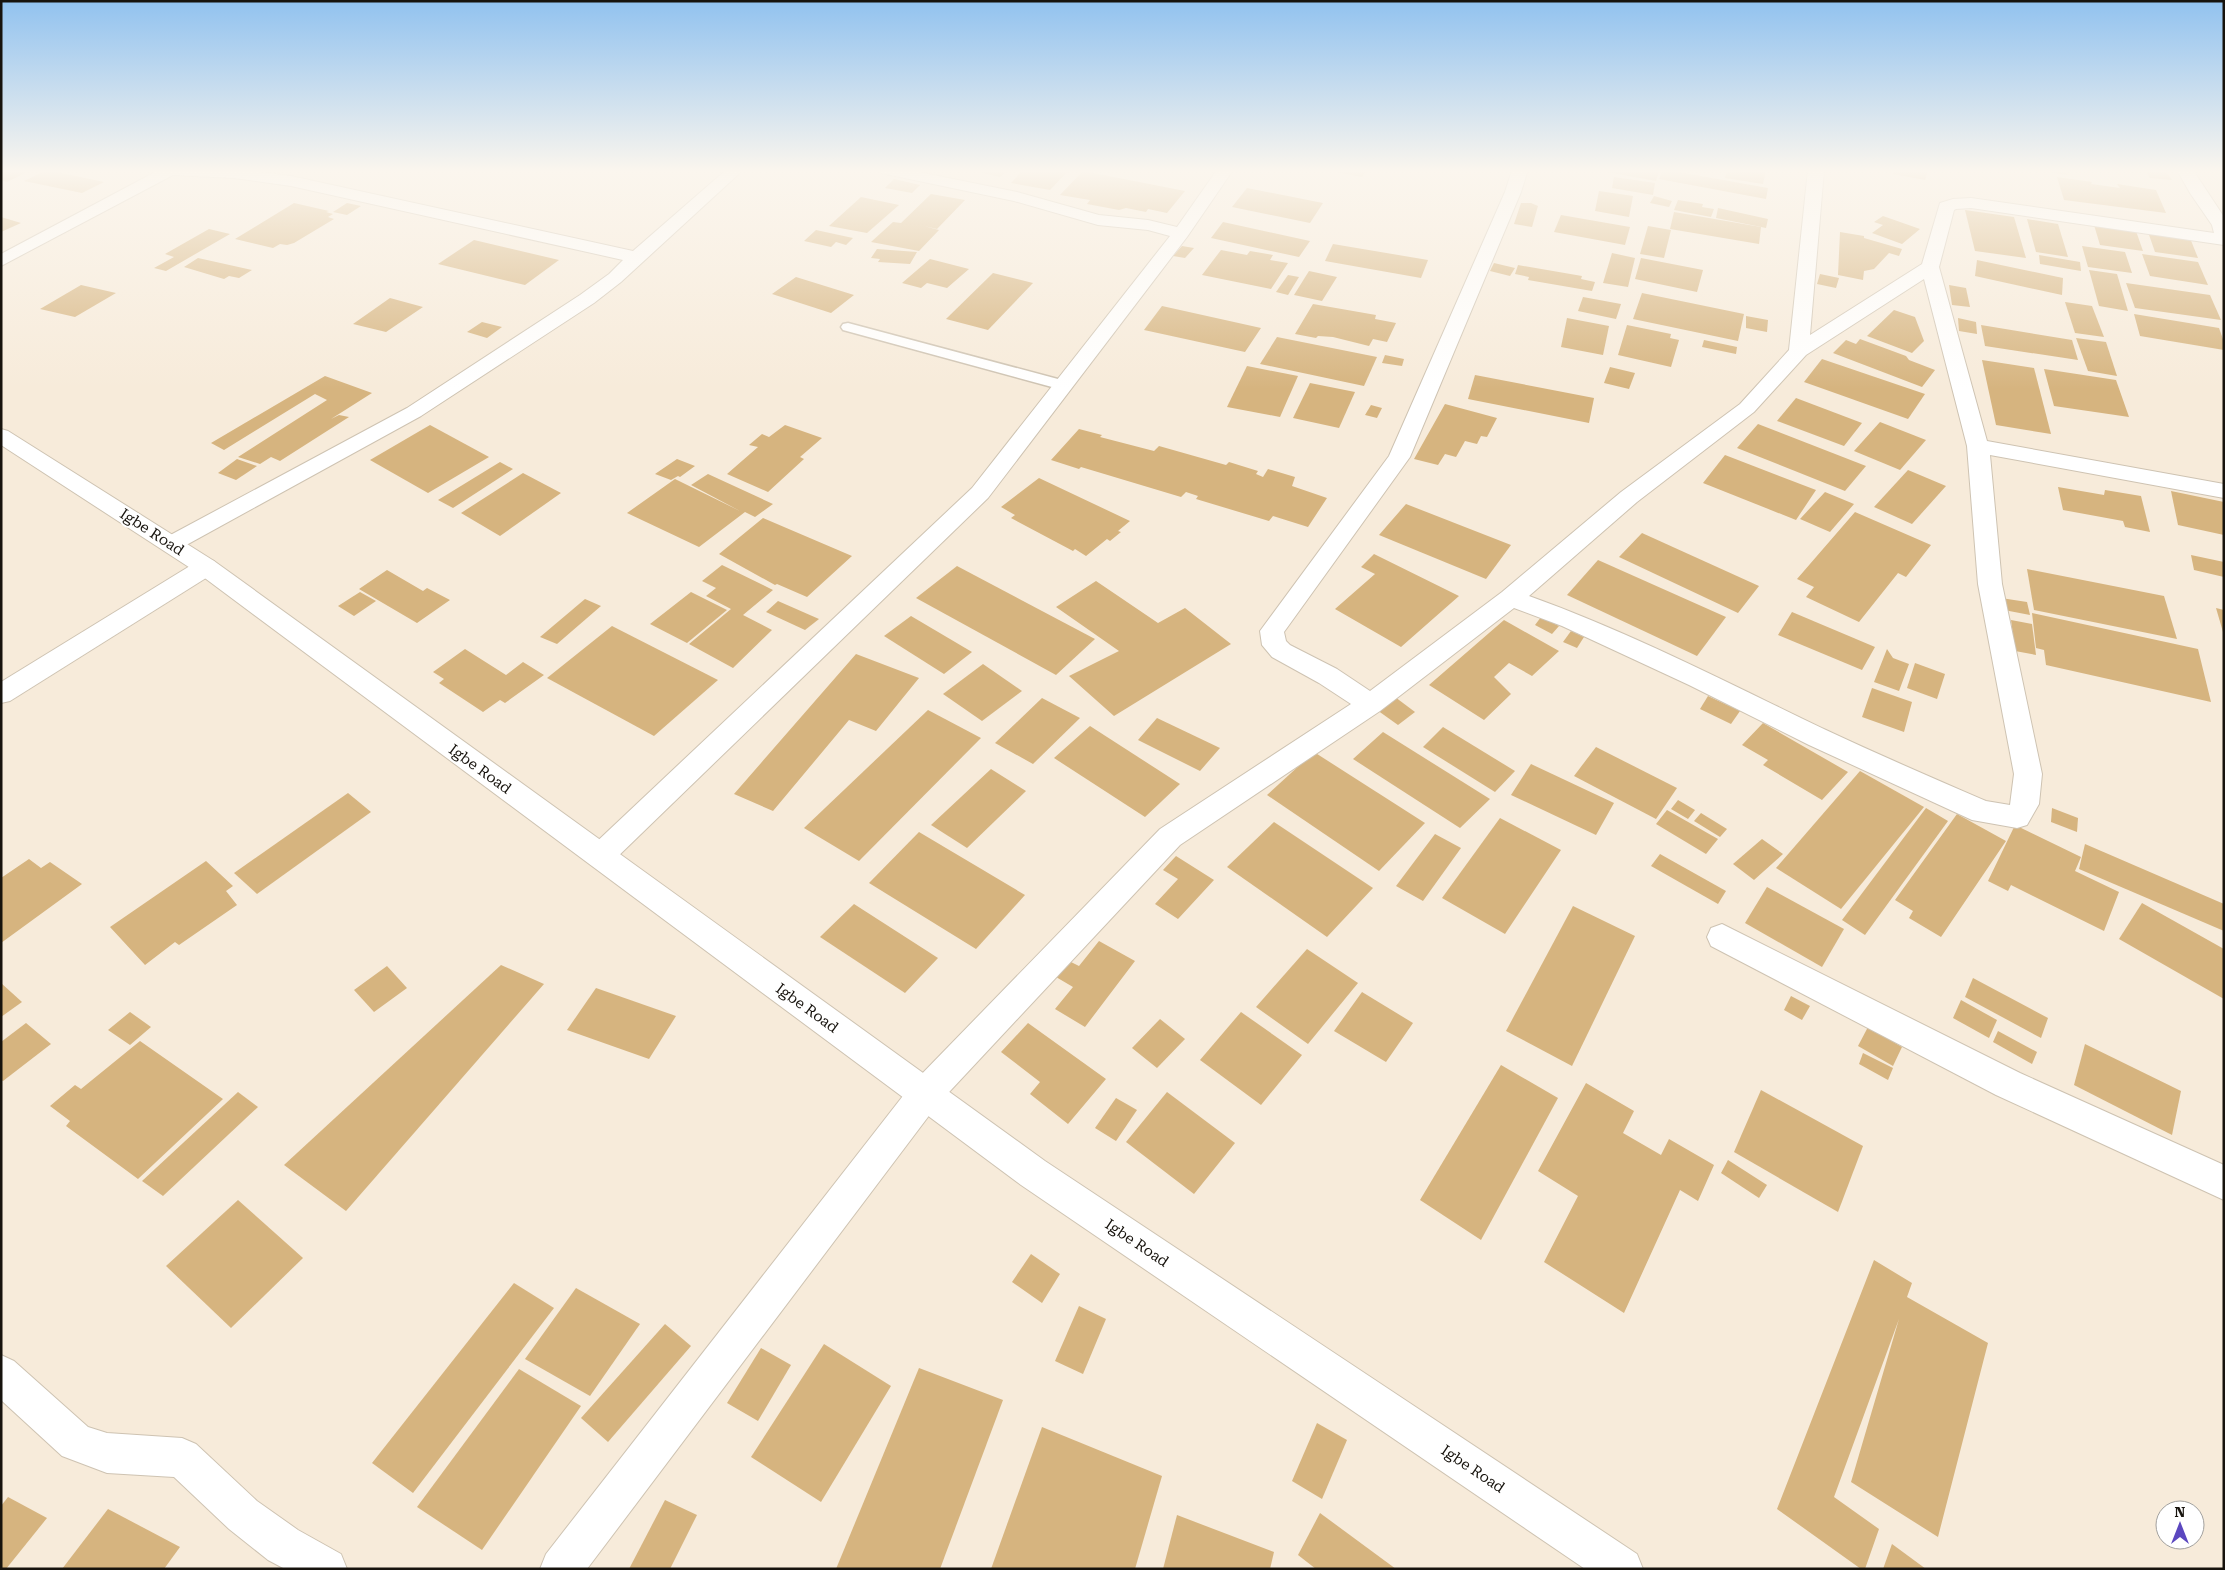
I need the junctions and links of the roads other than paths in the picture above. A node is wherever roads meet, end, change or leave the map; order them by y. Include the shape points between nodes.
1 (34, 243) edge
2 (577, 243) edge
3 (653, 243) edge
4 (1173, 243) edge
5 (1491, 243) edge
6 (1809, 243) edge
7 (1936, 243) edge
8 (636, 256) junction
9 (1, 261) edge
10 (1930, 267) junction
11 (848, 327) dead end
12 (1799, 351) junction
13 (1063, 385) junction
14 (1, 435) edge
15 (1978, 446) junction
16 (2224, 491) edge
17 (171, 544) junction
18 (206, 567) junction
19 (1512, 598) junction
20 (1, 694) edge
21 (1371, 704) junction
22 (600, 856) junction
23 (1722, 937) dead end
24 (925, 1094) junction
25 (2224, 1182) edge
26 (1, 1374) edge
27 (326, 1569) edge
28 (561, 1569) edge
29 (1622, 1569) edge

1 - 9 street
2 - 8 street
3 - 8 street
4 - 13 street
5 - 21 street via 1399,457 1272,631 1274,644 1281,651
6 - 12 street
7 - 10 street
8 - 17 street via 615,278 587,299 414,412
10 - 12 street
10 - 15 street
11 - 13 lane
12 - 19 street via 1747,408 1629,497
13 - 22 street via 980,493
14 - 17 street, Igbe Road
15 - 16 street
15 - 19 street via 1990,584 2028,774 2025,804 2017,817 1982,812 1571,620
17 - 18 street, Igbe Road
18 - 20 street
18 - 22 street, Igbe Road
19 - 21 street
21 - 24 street via 1170,838
22 - 24 street, Igbe Road
23 - 25 street via 2008,1084
24 - 28 street
24 - 29 street, Igbe Road via 1033,1173
26 - 27 street via 76,1442 107,1453 182,1458 243,1516 283,1545

